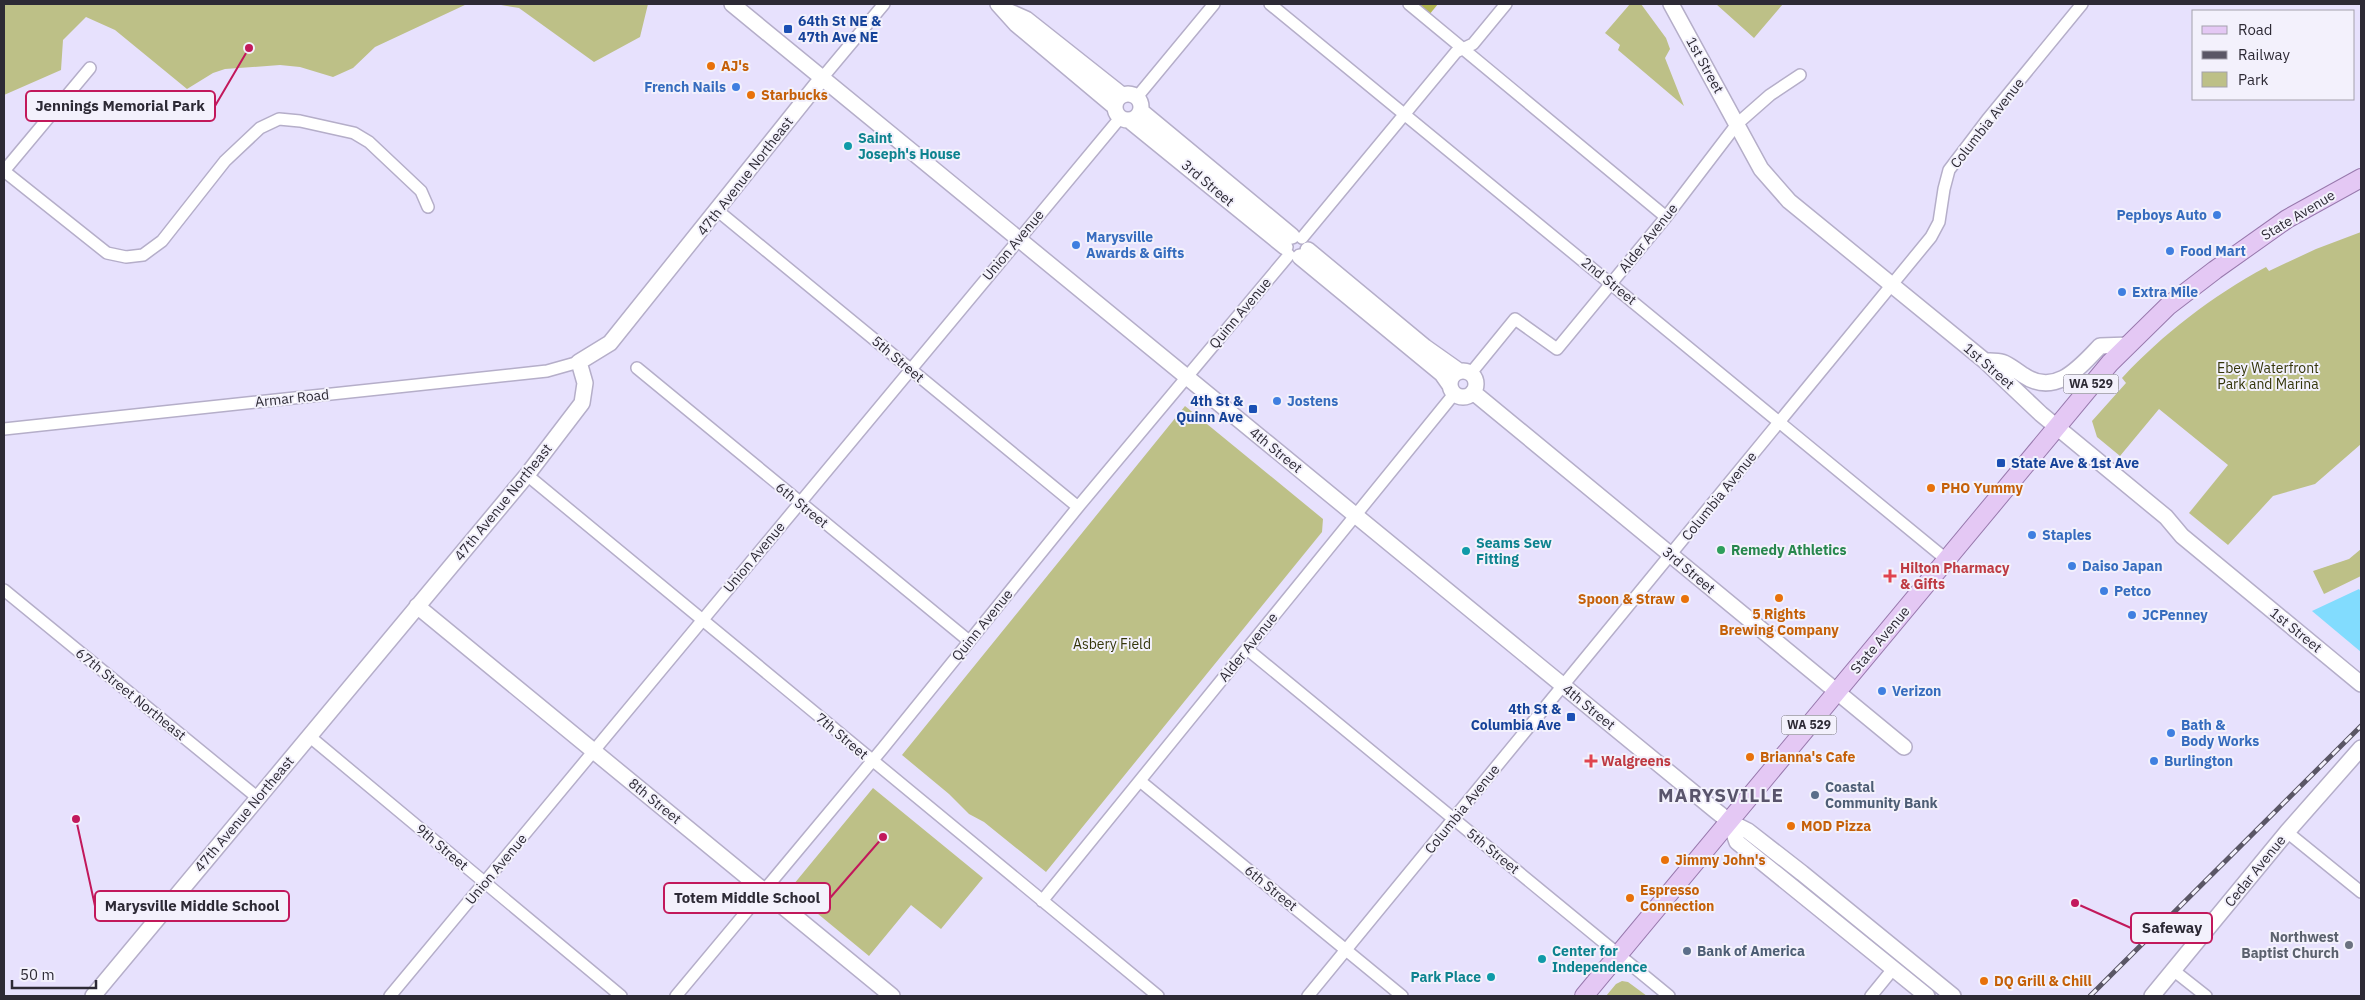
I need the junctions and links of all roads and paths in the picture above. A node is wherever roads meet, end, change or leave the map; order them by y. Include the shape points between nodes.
1 (732, 4) edge
2 (884, 4) edge
3 (1214, 4) edge
4 (1270, 4) edge
5 (1409, 4) edge
6 (1506, 4) edge
7 (1671, 4) edge
8 (2082, 4) edge
9 (1001, 6) edge
10 (1464, 48) junction
11 (90, 68) dead end
12 (1800, 75) dead end
13 (823, 77) junction
14 (1127, 108) junction
15 (1404, 114) junction
16 (1737, 124) junction
17 (4, 171) edge
18 (2361, 178) edge
19 (428, 207) dead end
20 (718, 211) junction
21 (1666, 217) junction
22 (1019, 238) junction
23 (1296, 247) junction
24 (1611, 283) junction
25 (1892, 285) junction
26 (2129, 345) junction
27 (1985, 361) junction
28 (580, 362) junction
29 (637, 368) dead end
30 (910, 369) junction
31 (1465, 372) junction
32 (1187, 376) junction
33 (1452, 389) junction
34 (1473, 392) junction
35 (1780, 422) junction
36 (2056, 426) junction
37 (4, 429) edge
38 (527, 474) junction
39 (799, 503) junction
40 (1078, 507) junction
41 (1356, 515) junction
42 (1671, 555) junction
43 (1947, 560) junction
44 (4, 590) edge
45 (417, 606) junction
46 (702, 620) junction
47 (969, 641) junction
48 (1247, 649) junction
49 (2361, 684) edge
50 (1563, 686) junction
51 (1836, 693) junction
52 (309, 736) junction
53 (1904, 747) dead end
54 (2361, 748) edge
55 (594, 750) junction
56 (872, 761) junction
57 (1140, 781) junction
58 (258, 798) junction
59 (1454, 819) junction
60 (1730, 822) junction
61 (2286, 832) junction
62 (485, 882) junction
63 (764, 891) junction
64 (2361, 892) edge
65 (1042, 901) junction
66 (1346, 950) junction
67 (1618, 955) junction
68 (1893, 969) junction
69 (2173, 970) junction
70 (97, 995) edge
71 (390, 996) edge
72 (621, 996) edge
73 (676, 996) edge
74 (892, 996) edge
75 (1158, 996) edge
76 (1308, 996) edge
77 (1402, 996) edge
78 (1584, 996) edge
79 (1669, 996) edge
80 (1870, 996) edge
81 (1927, 996) edge
82 (1951, 996) edge
83 (2152, 996) edge
84 (2206, 996) edge

1 - 13 street, 4th Street
2 - 13 street, 47th Avenue Northeast
3 - 14 street, Union Avenue
4 - 15 street, 2nd Street
5 - 10 street
6 - 10 street, Quinn Avenue via 1473,44
7 - 16 street, 1st Street
8 - 25 street, Columbia Avenue via 1949,170 1939,222 1931,237
9 - 14 street, 3rd Street via 1016,24
10 - 15 street, Quinn Avenue via 1456,52
10 - 21 street
11 - 17 street
12 - 16 street via 1770,95
13 - 20 street, 47th Avenue Northeast
13 - 22 street, 4th Street
14 - 22 street, Union Avenue
14 - 23 street, 3rd Street
15 - 23 street, Quinn Avenue
15 - 24 street, 2nd Street
16 - 21 street, Alder Avenue
16 - 25 street, 1st Street via 1761,168 1789,201
17 - 19 street via 107,253 126,257 143,255 162,241 225,161 260,128 279,119 354,133 369,142 421,191
18 - 26 main road, State Avenue / WA 529 via 2258,238 2168,306
20 - 28 street, 47th Avenue Northeast via 610,343
20 - 30 street, 5th Street
21 - 24 street, Alder Avenue
22 - 30 street, Union Avenue
22 - 32 street, 4th Street
23 - 31 street, 3rd Street via 1425,347
23 - 32 street, Quinn Avenue
23 - 33 street, 3rd Street via 1442,374
24 - 31 street, Alder Avenue via 1557,349 1515,319
24 - 35 street, 2nd Street
25 - 27 street, 1st Street
25 - 35 street, Columbia Avenue
26 - 27 street via 2100,346 2065,380 2052,383 2039,383 2025,377 2002,360
26 - 36 main road, State Avenue / WA 529
27 - 36 street, 1st Street
28 - 37 street, Armar Road via 547,371
28 - 38 street, 47th Avenue Northeast via 585,383 582,403
29 - 39 street, 6th Street
30 - 39 street, Union Avenue
30 - 40 street, 5th Street
31 - 33 street via 1452,375
31 - 34 street via 1476,382
32 - 40 street, Quinn Avenue
32 - 41 street, 4th Street
33 - 34 street via 1464,397
33 - 41 street, Alder Avenue
34 - 42 street, 3rd Street
35 - 42 street, Columbia Avenue
35 - 43 street, 2nd Street
36 - 43 main road, State Avenue / WA 529
36 - 49 street, 1st Street via 2166,517 2182,536
38 - 45 street, 47th Avenue Northeast
38 - 46 street, 7th Street
39 - 46 street, Union Avenue
39 - 47 street, 6th Street
40 - 47 street, Quinn Avenue
41 - 48 street, Alder Avenue
41 - 50 street, 4th Street
42 - 50 street, Columbia Avenue
42 - 51 street, 3rd Street
43 - 51 main road, State Avenue / WA 529
44 - 58 street, 67th Street Northeast
45 - 52 street, 47th Avenue Northeast
45 - 55 street, 8th Street
46 - 55 street, Union Avenue
46 - 56 street, 7th Street
47 - 56 street, Quinn Avenue
48 - 57 street, Alder Avenue
48 - 59 street, 5th Street
50 - 59 street, Columbia Avenue
50 - 60 street, 4th Street
51 - 53 street, 3rd Street
51 - 60 main road, State Avenue / WA 529
52 - 58 street, 47th Avenue Northeast
52 - 62 street, 9th Street
54 - 61 street, Cedar Avenue
55 - 62 street, Union Avenue
55 - 63 street, 8th Street
56 - 63 street, Quinn Avenue
56 - 65 street, 7th Street
57 - 65 street, Alder Avenue
57 - 66 street, 6th Street
58 - 70 street, 47th Avenue Northeast
59 - 66 street, Columbia Avenue
59 - 67 street, 5th Street
60 - 67 main road, State Avenue
60 - 68 street, 4th Street via 1737,842
60 - 82 street, 4th Street via 1748,831 1802,873
61 - 64 street
61 - 69 street, Cedar Avenue
62 - 71 street, Union Avenue
62 - 72 street, 9th Street
63 - 73 street, Quinn Avenue
63 - 74 street, 8th Street
65 - 75 street, 7th Street
66 - 76 street, Columbia Avenue
66 - 77 street, 6th Street
67 - 78 main road, State Avenue
67 - 79 street, 5th Street
68 - 80 street
68 - 81 street, 4th Street
68 - 82 street via 1902,964 1938,993
69 - 83 street, Cedar Avenue
69 - 84 street

